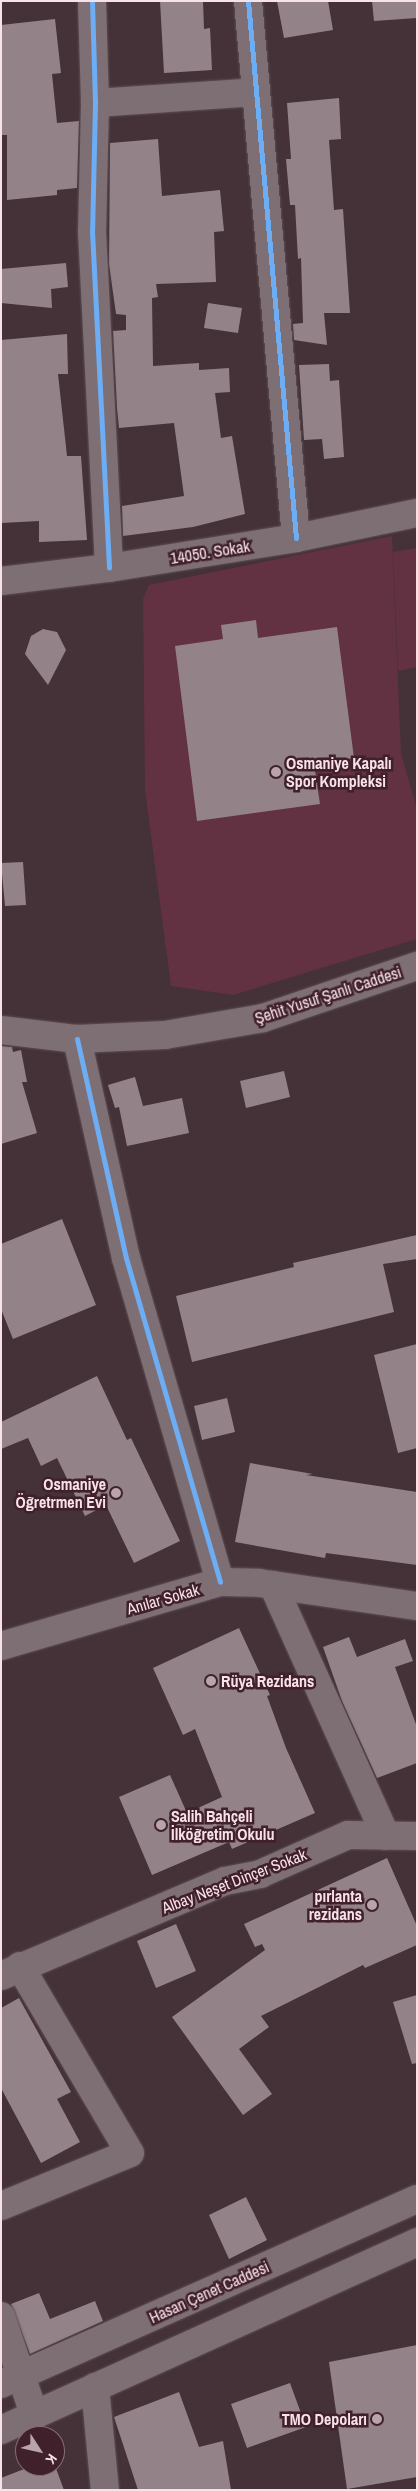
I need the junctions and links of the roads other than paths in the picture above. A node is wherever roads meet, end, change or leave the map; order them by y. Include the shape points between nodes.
1 (92, 1) edge
2 (248, 1) edge
3 (256, 92) junction
4 (95, 103) junction
5 (417, 513) edge
6 (296, 538) junction
7 (109, 568) junction
8 (1, 580) edge
9 (417, 966) edge
10 (1, 1030) edge
11 (77, 1039) junction
12 (220, 1582) junction
13 (273, 1585) junction
14 (417, 1606) edge
15 (1, 1646) edge
16 (386, 1836) junction
17 (417, 1836) edge
18 (10, 1971) edge
19 (417, 2199) edge
20 (1, 2206) edge
21 (417, 2242) edge
22 (1, 2316) edge
23 (12, 2379) edge
24 (95, 2387) junction
25 (34, 2414) junction
26 (1, 2430) edge
27 (104, 2490) edge

1 - 4 street
2 - 3 street
3 - 4 street
3 - 6 street
4 - 7 street via 92,232
5 - 6 street, 14050. Sokak
6 - 7 street, 14050. Sokak
7 - 8 street, 14050. Sokak
9 - 11 street, Şehit Yusuf Şanlı Caddesi via 263,1018 165,1035
10 - 11 street, Şehit Yusuf Şanlı Caddesi
11 - 12 street via 126,1258
12 - 13 street, Anılar Sokak
12 - 15 street, Anılar Sokak
13 - 14 street, Anılar Sokak
13 - 16 street
16 - 17 street, Albay Neşet Dinçer Sokak
16 - 18 street, Albay Neşet Dinçer Sokak via 348,1835 260,1874 226,1881
18 - 20 street via 130,2153
19 - 23 street, Hasan Çenet Caddesi
21 - 24 street
22 - 23 street
23 - 25 street
24 - 25 street
24 - 27 street
25 - 26 street

